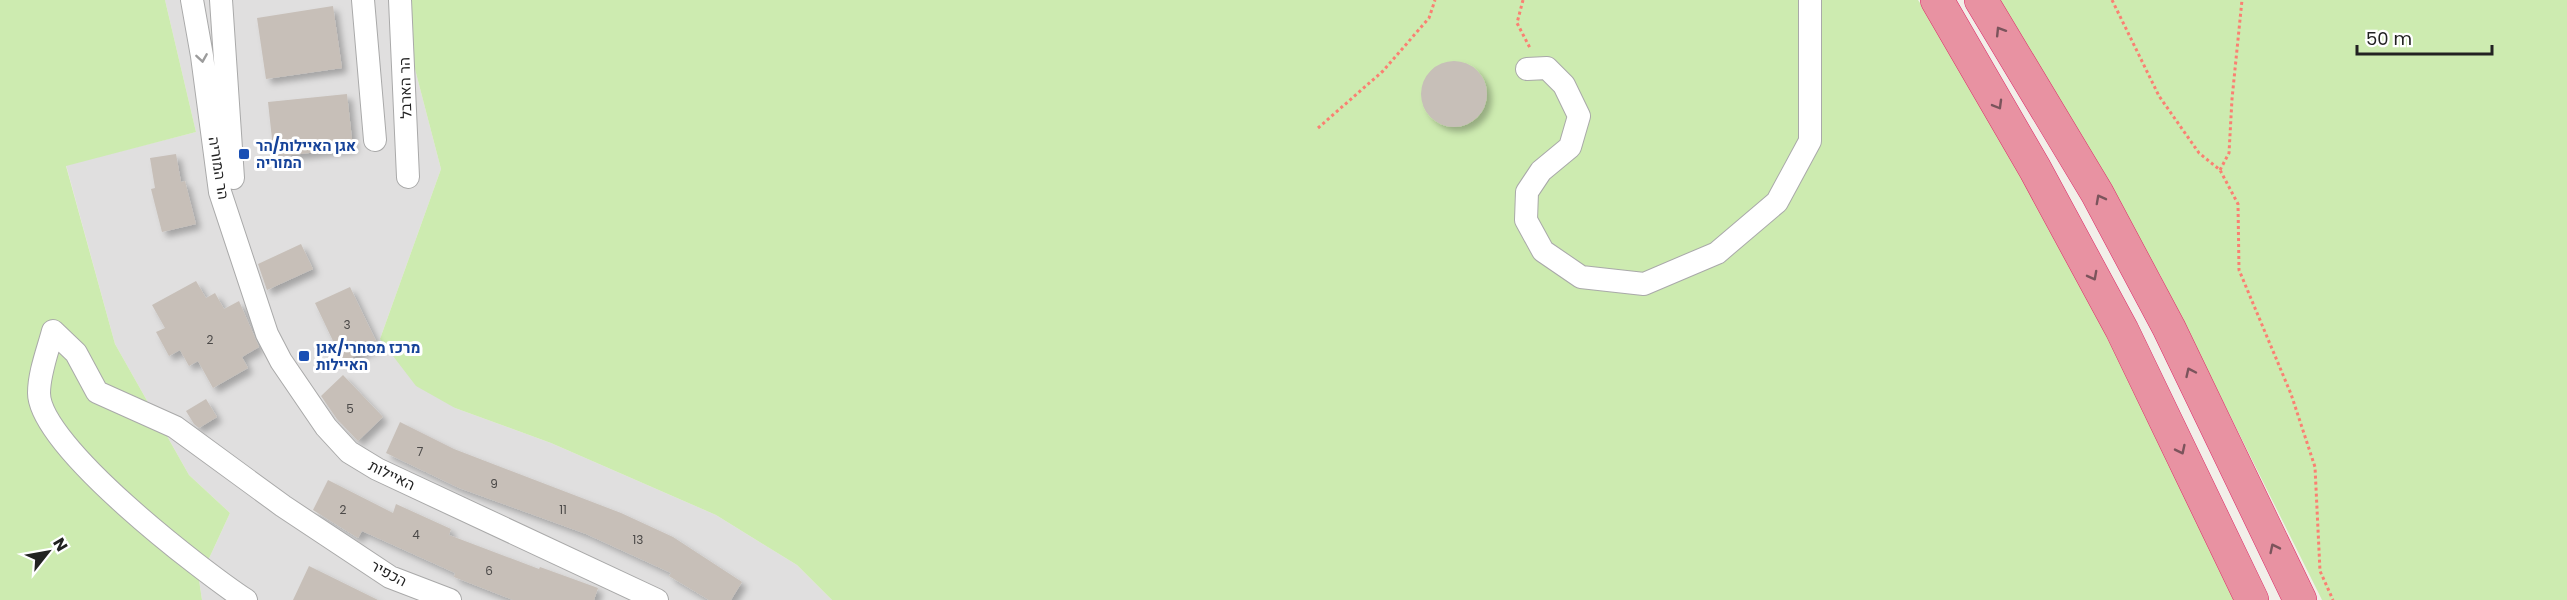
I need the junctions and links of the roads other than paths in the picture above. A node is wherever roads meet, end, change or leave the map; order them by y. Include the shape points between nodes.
1 (192, 0) edge
2 (221, 0) edge
3 (363, 0) edge
4 (400, 0) edge
5 (1810, 0) edge
6 (1937, 0) edge
7 (1981, 0) edge
8 (1537, 69) road end
9 (375, 140) dead end
10 (408, 177) dead end
11 (236, 240) junction
12 (246, 600) edge
13 (450, 600) edge
14 (657, 600) edge
15 (2252, 600) edge
16 (2300, 600) edge

1 -> 11 street, הר המוריה via 220,192
2 - 11 street, הר המוריה
3 - 9 street
4 - 10 street, הר הארבל
5 - 8 street via 1810,141 1777,202 1717,253 1644,284 1581,277 1543,251 1526,220 1527,192 1541,171 1570,147 1579,116 1564,85
6 -> 15 highway via 2122,330
16 -> 7 highway via 2169,328 2097,193
11 - 14 street, האיילות via 267,334 281,361 326,427 349,452 377,469
12 - 13 street, הכפיר via 151,527 63,442 39,395 53,331 76,353 97,392 175,428 390,577

